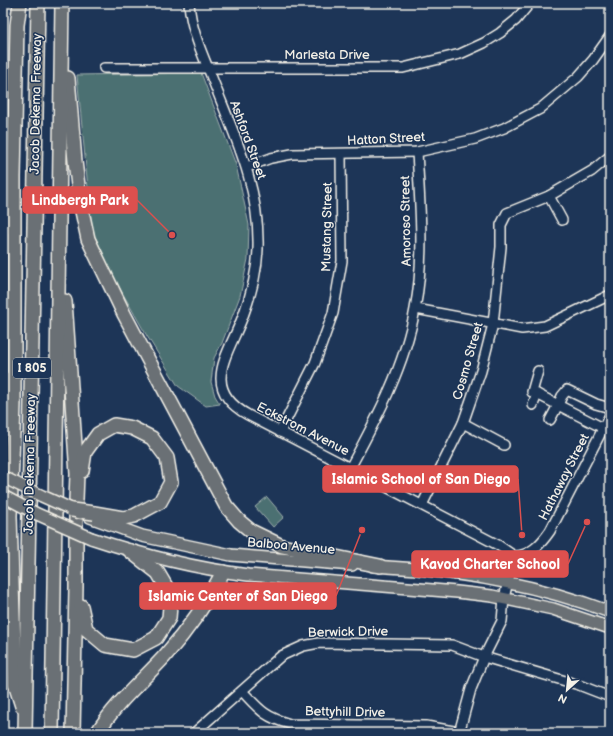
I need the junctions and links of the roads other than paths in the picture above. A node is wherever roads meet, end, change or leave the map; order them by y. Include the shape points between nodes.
1 (20, 3) edge
2 (38, 3) edge
3 (189, 3) edge
4 (530, 3) edge
5 (62, 6) edge
6 (610, 36) edge
7 (104, 68) dead end
8 (208, 68) junction
9 (418, 152) junction
10 (341, 154) junction
11 (610, 156) edge
12 (247, 167) junction
13 (14, 177) junction
14 (549, 196) junction
15 (59, 212) junction
16 (562, 220) dead end
17 (3, 229) edge
18 (610, 295) edge
19 (416, 309) junction
20 (493, 324) junction
21 (538, 372) dead end
22 (3, 378) edge
23 (537, 394) junction
24 (229, 402) joint
25 (533, 405) dead end
26 (558, 405) junction
27 (610, 408) edge
28 (610, 415) edge
29 (550, 420) dead end
30 (464, 423) junction
31 (603, 428) junction
32 (280, 432) junction
33 (12, 438) junction
34 (504, 445) dead end
35 (350, 468) junction
36 (3, 476) edge
37 (3, 496) edge
38 (74, 505) junction
39 (422, 505) junction
40 (92, 515) junction
41 (10, 516) junction
42 (130, 551) junction
43 (3, 553) edge
44 (514, 556) junction
45 (380, 566) junction
46 (223, 572) junction
47 (508, 582) junction
48 (76, 587) junction
49 (504, 598) junction
50 (610, 612) edge
51 (610, 628) edge
52 (484, 657) junction
53 (242, 691) junction
54 (610, 697) edge
55 (26, 718) junction
56 (25, 733) edge
57 (52, 733) edge
58 (73, 733) edge
59 (97, 733) edge
60 (194, 733) edge
61 (459, 733) edge

1 - 13 highway via 17,25
2 - 55 highway, Jacob Dekema Freeway / I 805
3 - 8 street, Ashford Street via 190,18
4 - 8 street, Marlesta Drive via 516,20 484,43 460,54 403,68
5 - 15 highway, Jacob Dekema Freeway / I 805
5 - 45 highway via 75,161 88,239 124,314 218,493 239,521 251,531 274,543
6 - 9 street, Hatton Street via 578,77 540,109 504,128 475,139
7 - 8 street, Marlesta Drive
8 - 12 street, Ashford Street
9 - 10 street, Hatton Street
9 - 19 street, Amoroso Street via 422,242
10 - 12 street, Hatton Street via 292,154
10 - 32 street, Mustang Street via 342,261 333,313 316,363
11 - 14 street
12 - 24 street, Ashford Street via 255,200 258,250 249,299 222,365 220,378
13 - 17 highway
13 - 33 highway
14 - 16 street
14 - 20 street, Cosmo Street via 505,215 501,225
15 - 38 highway via 77,474
15 - 57 highway, Jacob Dekema Freeway / I 805
18 - 20 street via 545,326 522,329
19 - 20 street
19 - 35 street, Amoroso Street via 402,359 387,398
20 - 30 street, Cosmo Street
21 - 23 street via 532,392
22 - 33 highway
23 - 25 street
23 - 26 street
24 - 32 street, Eckstrom Avenue via 240,411
26 - 27 street via 567,390
26 - 29 street
26 - 31 street
28 - 31 street, Hathaway Street
30 - 34 street
30 - 39 street, Cosmo Street
31 - 44 street, Hathaway Street via 544,540 526,554
32 - 35 street, Eckstrom Avenue
33 - 41 highway
35 - 39 street, Eckstrom Avenue
36 - 38 main road, bridge
37 - 42 main road, bridge via 91,538
38 - 40 highway, bridge
38 - 40 highway via 85,452 98,434 114,425 132,428 152,438 167,458 171,482 160,502 134,516 123,518
38 - 48 highway
39 - 44 street, Eckstrom Avenue
40 - 45 main road, Balboa Avenue via 142,536 231,555
41 - 43 highway
41 - 55 highway via 15,684
42 - 46 main road
42 - 48 highway via 158,574 171,595 169,618 156,638 133,650 105,645 86,629
44 - 47 street
45 - 47 main road, Balboa Avenue via 421,569
46 - 49 main road
46 - 59 highway via 188,628 123,699
47 - 49 street
47 - 50 main road, Balboa Avenue
48 - 58 highway
49 - 51 main road via 553,609
49 - 52 street via 502,621
52 - 53 street, Berwick Drive via 452,646 319,643 303,646 281,656
52 - 54 street, Berwick Drive
52 - 61 street via 471,689
53 - 60 street, Berwick Drive
53 - 61 street, Bettyhill Drive via 265,714 290,724 426,726
55 - 56 highway, Jacob Dekema Freeway / I 805

